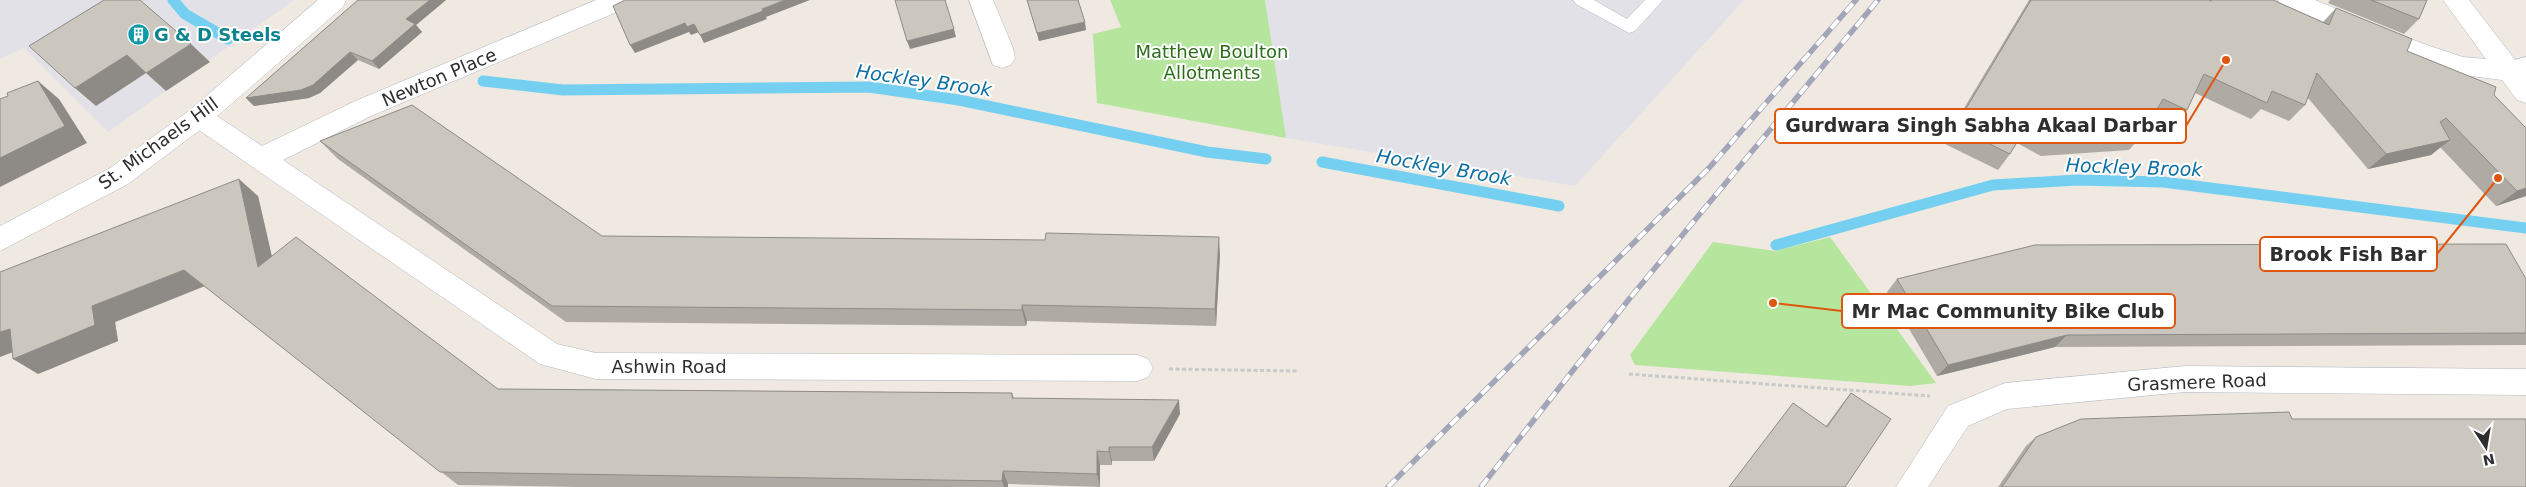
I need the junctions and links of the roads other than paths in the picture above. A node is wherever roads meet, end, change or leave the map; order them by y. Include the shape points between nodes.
1 (334, 0) edge
2 (620, 0) edge
3 (981, 0) edge
4 (1581, 0) edge
5 (1655, 0) edge
6 (2290, 0) edge
7 (2455, 0) edge
8 (1002, 58) dead end
9 (2517, 69) edge
10 (2526, 93) edge
11 (199, 117) junction
12 (261, 159) junction
13 (0, 240) edge
14 (1138, 368) road end
15 (2526, 382) edge
16 (1911, 487) edge

1 - 11 street, St. Michaels Hill
2 - 12 street, Newton Place via 362,110
3 - 8 street
4 - 5 lane via 1630,27
6 - 9 street via 2412,50 2463,67
7 - 9 street
9 - 10 street
11 - 12 street, Ashwin Road
11 - 13 street, St. Michaels Hill via 120,176
12 - 14 street, Ashwin Road via 550,355 596,366
15 - 16 street, Grasmere Road via 2185,379 2005,396 1958,416

